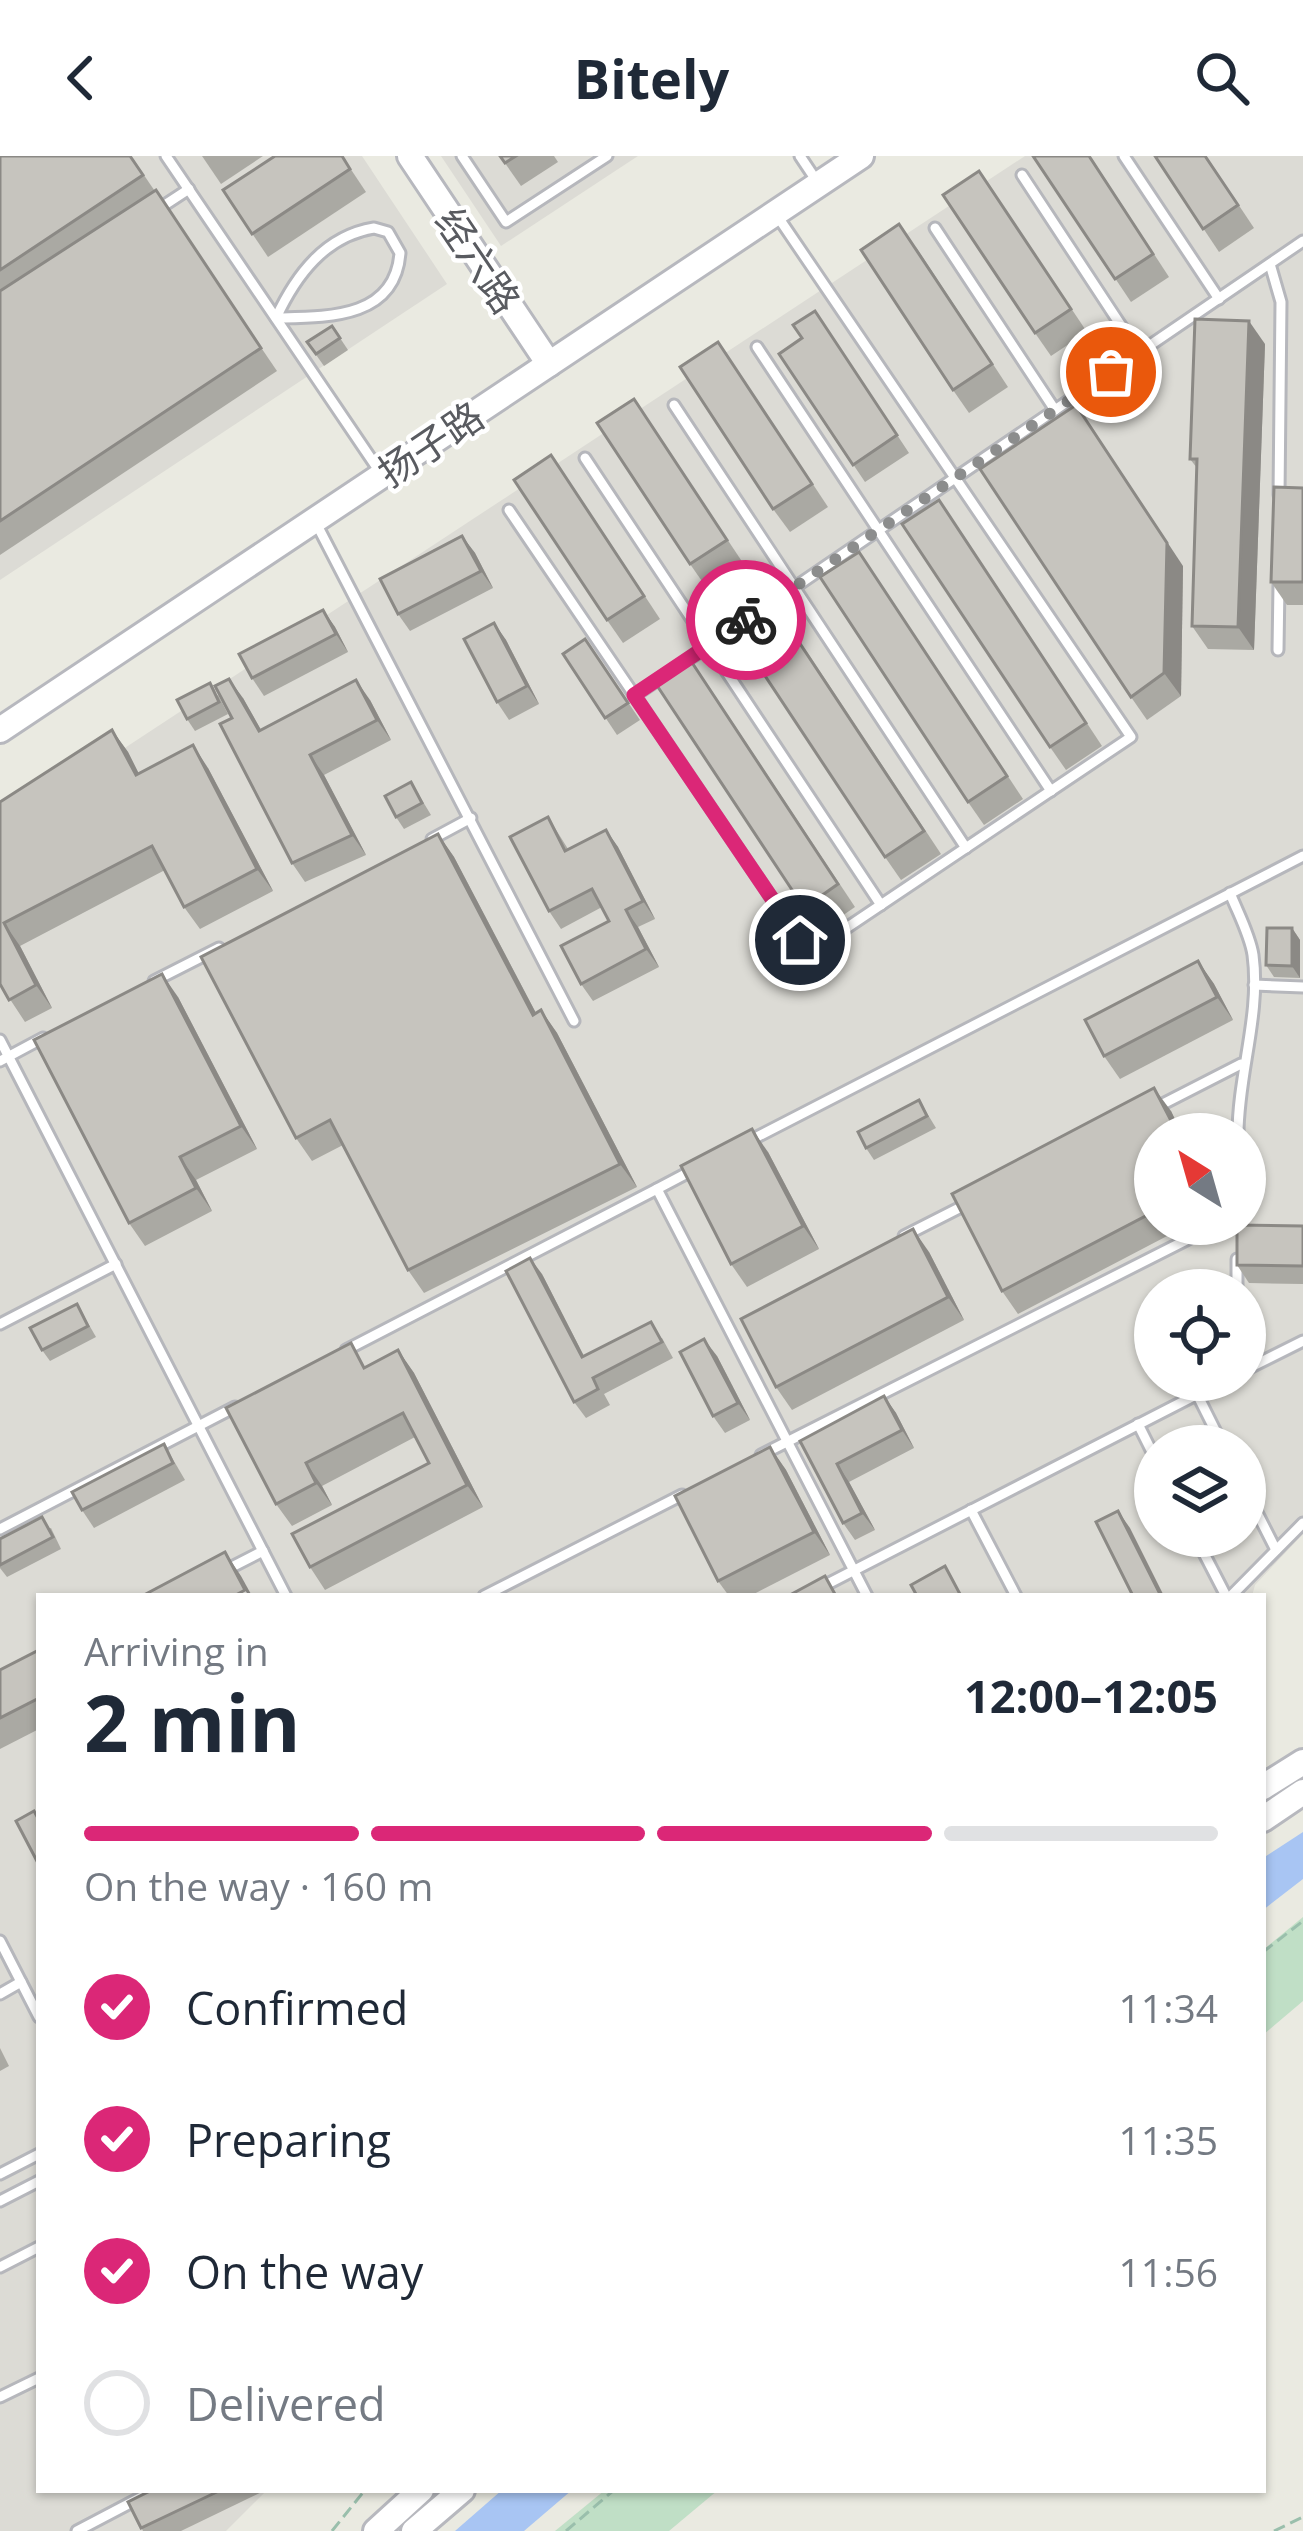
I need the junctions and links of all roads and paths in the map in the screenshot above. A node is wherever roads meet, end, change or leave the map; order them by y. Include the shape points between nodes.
1 (166, 156) edge
2 (410, 156) edge
3 (462, 156) edge
4 (607, 156) edge
5 (800, 156) edge
6 (861, 156) edge
7 (1124, 156) edge
8 (588, 161) edge
9 (1022, 175) dead end
10 (819, 184) junction
11 (189, 189) junction
12 (776, 213) junction
13 (151, 214) edge
14 (935, 228) dead end
15 (1303, 242) edge
16 (1270, 264) junction
17 (1219, 299) junction
18 (276, 318) junction
19 (757, 347) dead end
20 (1139, 353) junction
21 (549, 364) junction
22 (674, 405) dead end
23 (1055, 410) junction
24 (585, 458) dead end
25 (382, 475) junction
26 (955, 478) junction
27 (509, 510) dead end
28 (1279, 511) edge
29 (315, 520) junction
30 (879, 530) junction
31 (1279, 580) edge
32 (794, 588) junction
33 (710, 644) junction
34 (1278, 650) dead end
35 (634, 695) junction
36 (0, 730) edge
37 (1051, 791) junction
38 (471, 818) junction
39 (429, 840) edge
40 (966, 848) junction
41 (1303, 856) edge
42 (1230, 893) junction
43 (881, 904) junction
44 (240, 937) edge
45 (1254, 985) junction
46 (1303, 987) edge
47 (135, 991) edge
48 (574, 1021) dead end
49 (51, 1034) edge
50 (0, 1040) edge
51 (4, 1058) edge
52 (1241, 1064) junction
53 (1145, 1113) edge
54 (1239, 1113) edge
55 (742, 1145) edge
56 (700, 1167) edge
57 (657, 1189) junction
58 (975, 1200) edge
59 (892, 1242) edge
60 (1177, 1245) edge
61 (1238, 1246) edge
62 (116, 1264) junction
63 (1237, 1269) edge
64 (749, 1316) edge
65 (0, 1324) edge
66 (728, 1326) junction
67 (1303, 1341) edge
68 (1266, 1360) edge
69 (324, 1361) edge
70 (1183, 1401) edge
71 (241, 1404) edge
72 (1138, 1424) joint
73 (199, 1426) junction
74 (788, 1442) junction
75 (747, 1462) edge
76 (686, 1493) edge
77 (971, 1510) junction
78 (1303, 1523) edge
79 (0, 1529) edge
80 (1266, 1530) edge
81 (1276, 1550) junction
82 (263, 1551) junction
83 (1207, 1557) edge
84 (854, 1570) junction
85 (211, 1578) edge
86 (284, 1593) edge
87 (490, 1593) edge
88 (810, 1593) edge
89 (866, 1593) edge
90 (1014, 1593) edge
91 (1227, 1593) edge
92 (1232, 1593) edge
93 (1303, 1762) edge
94 (1266, 1784) edge
95 (1303, 1792) edge
96 (1266, 1817) edge
97 (1303, 1922) edge
98 (0, 1940) edge
99 (1266, 1950) edge
100 (22, 1982) junction
101 (0, 1994) edge
102 (36, 2011) edge
103 (36, 2156) edge
104 (0, 2174) edge
105 (36, 2183) edge
106 (0, 2201) edge
107 (36, 2249) edge
108 (0, 2267) edge
109 (36, 2379) edge
110 (0, 2397) edge
111 (149, 2493) edge
112 (363, 2493) edge
113 (418, 2493) edge
114 (458, 2493) edge
115 (610, 2493) edge
116 (1303, 2517) edge
117 (77, 2531) edge
118 (332, 2531) edge
119 (376, 2531) edge
120 (414, 2531) edge
121 (566, 2531) edge
122 (1274, 2531) edge

1 - 11 lane
2 - 21 street, 经六路
3 - 8 lane via 506,222
4 - 8 lane
5 - 10 lane
6 - 10 street, 扬子路
7 - 17 lane
9 - 20 lane
10 - 12 street, 扬子路
11 - 13 lane
11 - 18 lane
12 - 21 street, 扬子路
12 - 26 lane
14 - 23 lane
15 - 16 lane
16 - 17 lane
16 - 28 lane via 1281,302
17 - 20 lane
18 - 18 lane via 365,308 394,282 395,240 374,227 327,248
18 - 25 lane
19 - 30 lane
20 - 23 lane
21 - 25 street, 扬子路
22 - 32 lane
23 - 26 lane
24 - 33 lane
25 - 29 street, 扬子路
26 - 30 lane
26 - 37 lane via 1131,737
27 - 35 lane
29 - 36 street, 扬子路
29 - 38 lane
30 - 32 lane
30 - 37 lane
31 - 34 lane
32 - 33 lane
32 - 40 lane
33 - 35 lane
33 - 43 lane
35 - 43 lane via 800,940 821,944
37 - 40 lane
38 - 39 lane
38 - 48 lane
40 - 43 lane
41 - 42 lane
42 - 45 lane via 1253,951
42 - 55 lane
44 - 47 lane
45 - 46 lane
45 - 52 lane
49 - 51 lane
50 - 51 lane
51 - 62 lane
52 - 53 lane
52 - 54 lane
56 - 57 lane
57 - 66 lane
57 - 69 lane
58 - 59 lane
60 - 74 lane
61 - 63 lane
62 - 65 lane
62 - 73 lane
64 - 66 lane
66 - 74 lane
67 - 68 lane
70 - 72 lane
71 - 73 lane
72 - 77 lane
73 - 79 lane
73 - 82 lane
74 - 75 lane
74 - 84 lane
76 - 87 lane
77 - 84 lane
77 - 90 lane
78 - 81 lane
80 - 81 lane
81 - 92 lane
82 - 85 lane
82 - 86 lane
83 - 91 lane
84 - 88 lane
84 - 89 lane
93 - 94 street
95 - 96 street
97 - 99 path
98 - 100 lane
100 - 101 lane
100 - 102 lane
103 - 104 lane
105 - 106 lane
107 - 108 lane
109 - 110 lane
111 - 117 lane
112 - 118 path
113 - 119 street
114 - 120 street
115 - 121 path
116 - 122 path

